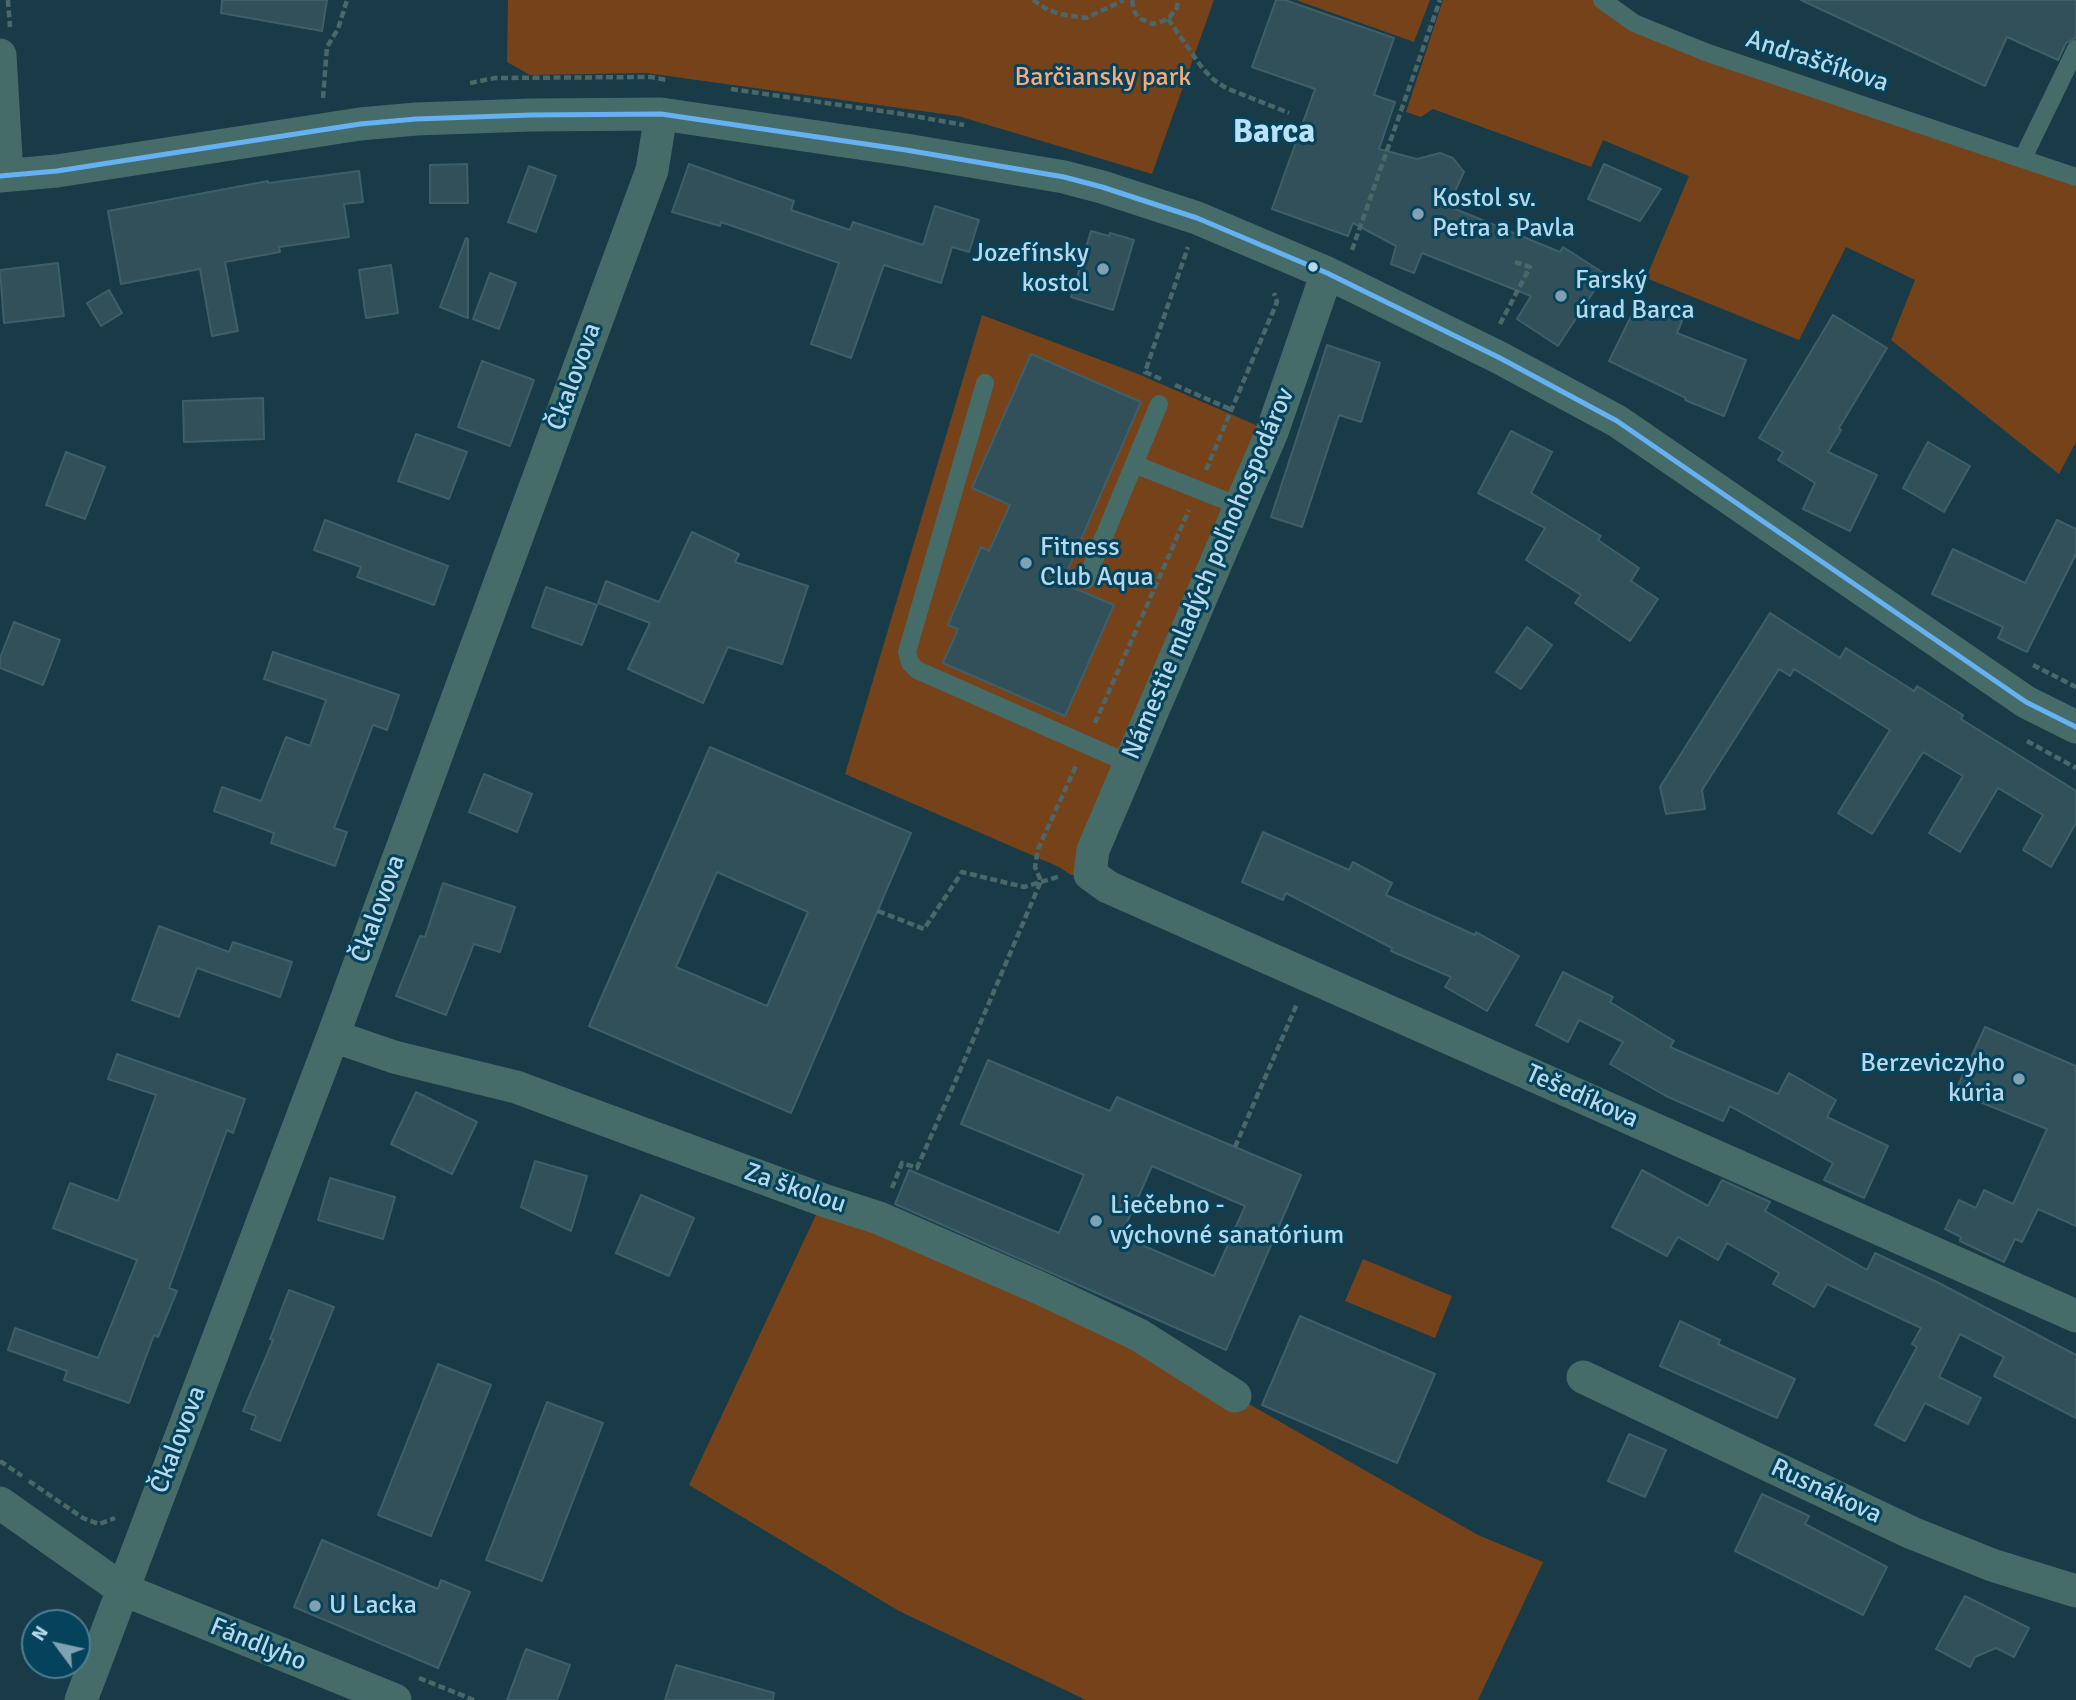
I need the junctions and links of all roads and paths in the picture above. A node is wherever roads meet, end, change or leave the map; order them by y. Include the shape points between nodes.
1 (347, 0) edge
2 (1033, 0) edge
3 (1124, 0) edge
4 (1132, 0) edge
5 (1178, 0) edge
6 (1440, 0) edge
7 (1602, 0) edge
8 (1168, 19) junction
9 (2076, 49) edge
10 (0, 55) edge
11 (323, 96) dead end
12 (1289, 113) dead end
13 (661, 114) junction
14 (2023, 158) junction
15 (4, 176) edge
16 (2076, 177) edge
17 (1198, 218) junction
18 (1516, 262) dead end
19 (1331, 276) junction
20 (1274, 293) dead end
21 (1277, 302) junction
22 (1497, 331) dead end
23 (985, 383) dead end
24 (1159, 404) dead end
25 (1232, 410) junction
26 (1134, 464) junction
27 (1198, 489) junction
28 (1239, 506) junction
29 (1086, 580) dead end
30 (2076, 727) edge
31 (2021, 736) dead end
32 (1085, 745) junction
33 (1130, 764) junction
34 (2076, 768) edge
35 (1090, 874) joint
36 (1024, 887) dead end
37 (878, 911) dead end
38 (1309, 976) junction
39 (333, 1035) junction
40 (1235, 1147) dead end
41 (879, 1218) junction
42 (2076, 1316) edge
43 (1583, 1377) dead end
44 (1236, 1396) dead end
45 (0, 1461) edge
46 (0, 1503) edge
47 (122, 1508) dead end
48 (122, 1590) junction
49 (2076, 1591) edge
50 (403, 1687) edge
51 (81, 1700) edge
52 (474, 1700) edge

1 - 11 path via 327,47
2 - 3 path via 1048,10 1086,18
4 - 8 path via 1135,12 1146,22
5 - 8 path
6 - 19 path
7 - 14 lane, Andraščíkova via 1634,23 1708,53
8 - 12 path via 1214,80
9 - 14 lane
10 - 15 street
13 - 15 street via 382,122
13 - 17 street via 1064,177
13 - 39 street, Čkalovova via 652,170
14 - 16 lane, Andraščíkova
17 - 19 street
17 - 25 path via 1145,372
18 - 22 path via 1530,267
19 - 21 path via 1298,310
19 - 28 street, Námestie mladých poľnohospodárov
19 - 30 street via 1617,421 2026,702
20 - 21 path
21 - 25 path
23 - 32 lane via 907,652 917,670
24 - 26 lane
25 - 27 path
26 - 27 lane
26 - 29 lane
27 - 28 lane
27 - 32 path
28 - 33 street, Námestie mladých poľnohospodárov
31 - 34 path
32 - 33 lane
32 - 41 path via 1038,849 1035,867 1041,881 959,1073 917,1168 902,1163
33 - 35 street, Námestie mladých poľnohospodárov via 1093,850
35 - 38 street, Tešedíkova via 1108,887
36 - 37 path via 962,872 924,929
38 - 40 path
38 - 42 street, Tešedíkova
39 - 41 street, Za školou via 394,1057 516,1087
39 - 48 street, Čkalovova
41 - 44 street, Za školou via 1139,1335
43 - 49 street, Rusnákova via 1912,1533
45 - 47 path via 99,1524 116,1517
46 - 48 street, Fándlyho
48 - 50 street, Fándlyho
48 - 51 street, Čkalovova
50 - 52 path

